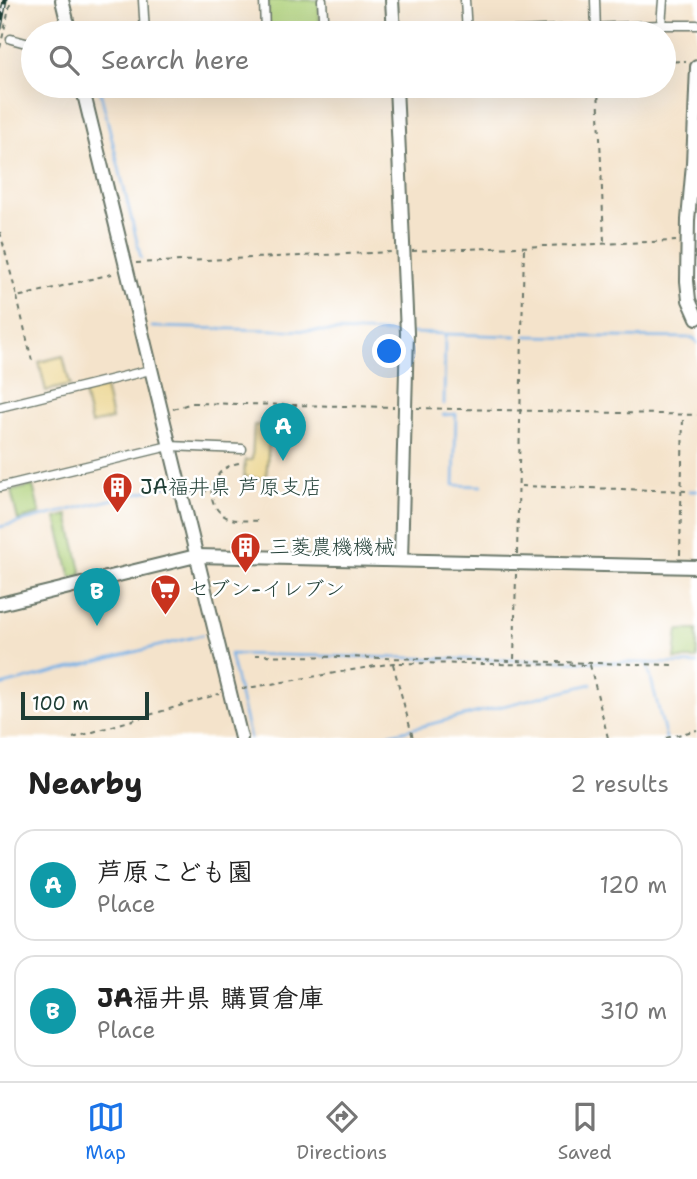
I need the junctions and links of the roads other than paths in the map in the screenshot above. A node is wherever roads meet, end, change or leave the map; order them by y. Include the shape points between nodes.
1 (62, 0) edge
2 (143, 0) edge
3 (264, 0) edge
4 (323, 0) edge
5 (392, 0) edge
6 (465, 0) edge
7 (595, 0) edge
8 (663, 0) edge
9 (67, 21) edge
10 (144, 21) edge
11 (265, 21) edge
12 (324, 21) edge
13 (393, 21) edge
14 (467, 21) edge
15 (596, 21) edge
16 (662, 21) edge
17 (676, 25) edge
18 (697, 26) edge
19 (11, 38) dead end
20 (21, 41) edge
21 (692, 64) edge
22 (85, 98) edge
23 (397, 98) edge
24 (696, 112) edge
25 (695, 165) edge
26 (693, 220) edge
27 (692, 281) edge
28 (697, 318) edge
29 (150, 370) junction
30 (0, 407) edge
31 (169, 446) junction
32 (242, 449) dead end
33 (0, 487) edge
34 (196, 556) junction
35 (401, 560) junction
36 (697, 567) edge
37 (0, 604) edge
38 (240, 738) edge

1 - 9 street
2 - 10 street
3 - 11 street
4 - 12 street
5 - 13 street
6 - 14 street
7 - 15 street
8 - 16 street
17 - 18 street
19 - 20 street
21 - 24 street
22 - 29 street
23 - 35 street via 407,334
24 - 25 street
25 - 26 street
26 - 27 street via 688,240
27 - 28 street via 689,300
29 - 30 street
29 - 31 street
31 - 32 street
31 - 33 street
31 - 34 street
34 - 35 street
34 - 37 street
34 - 38 street
35 - 36 street

